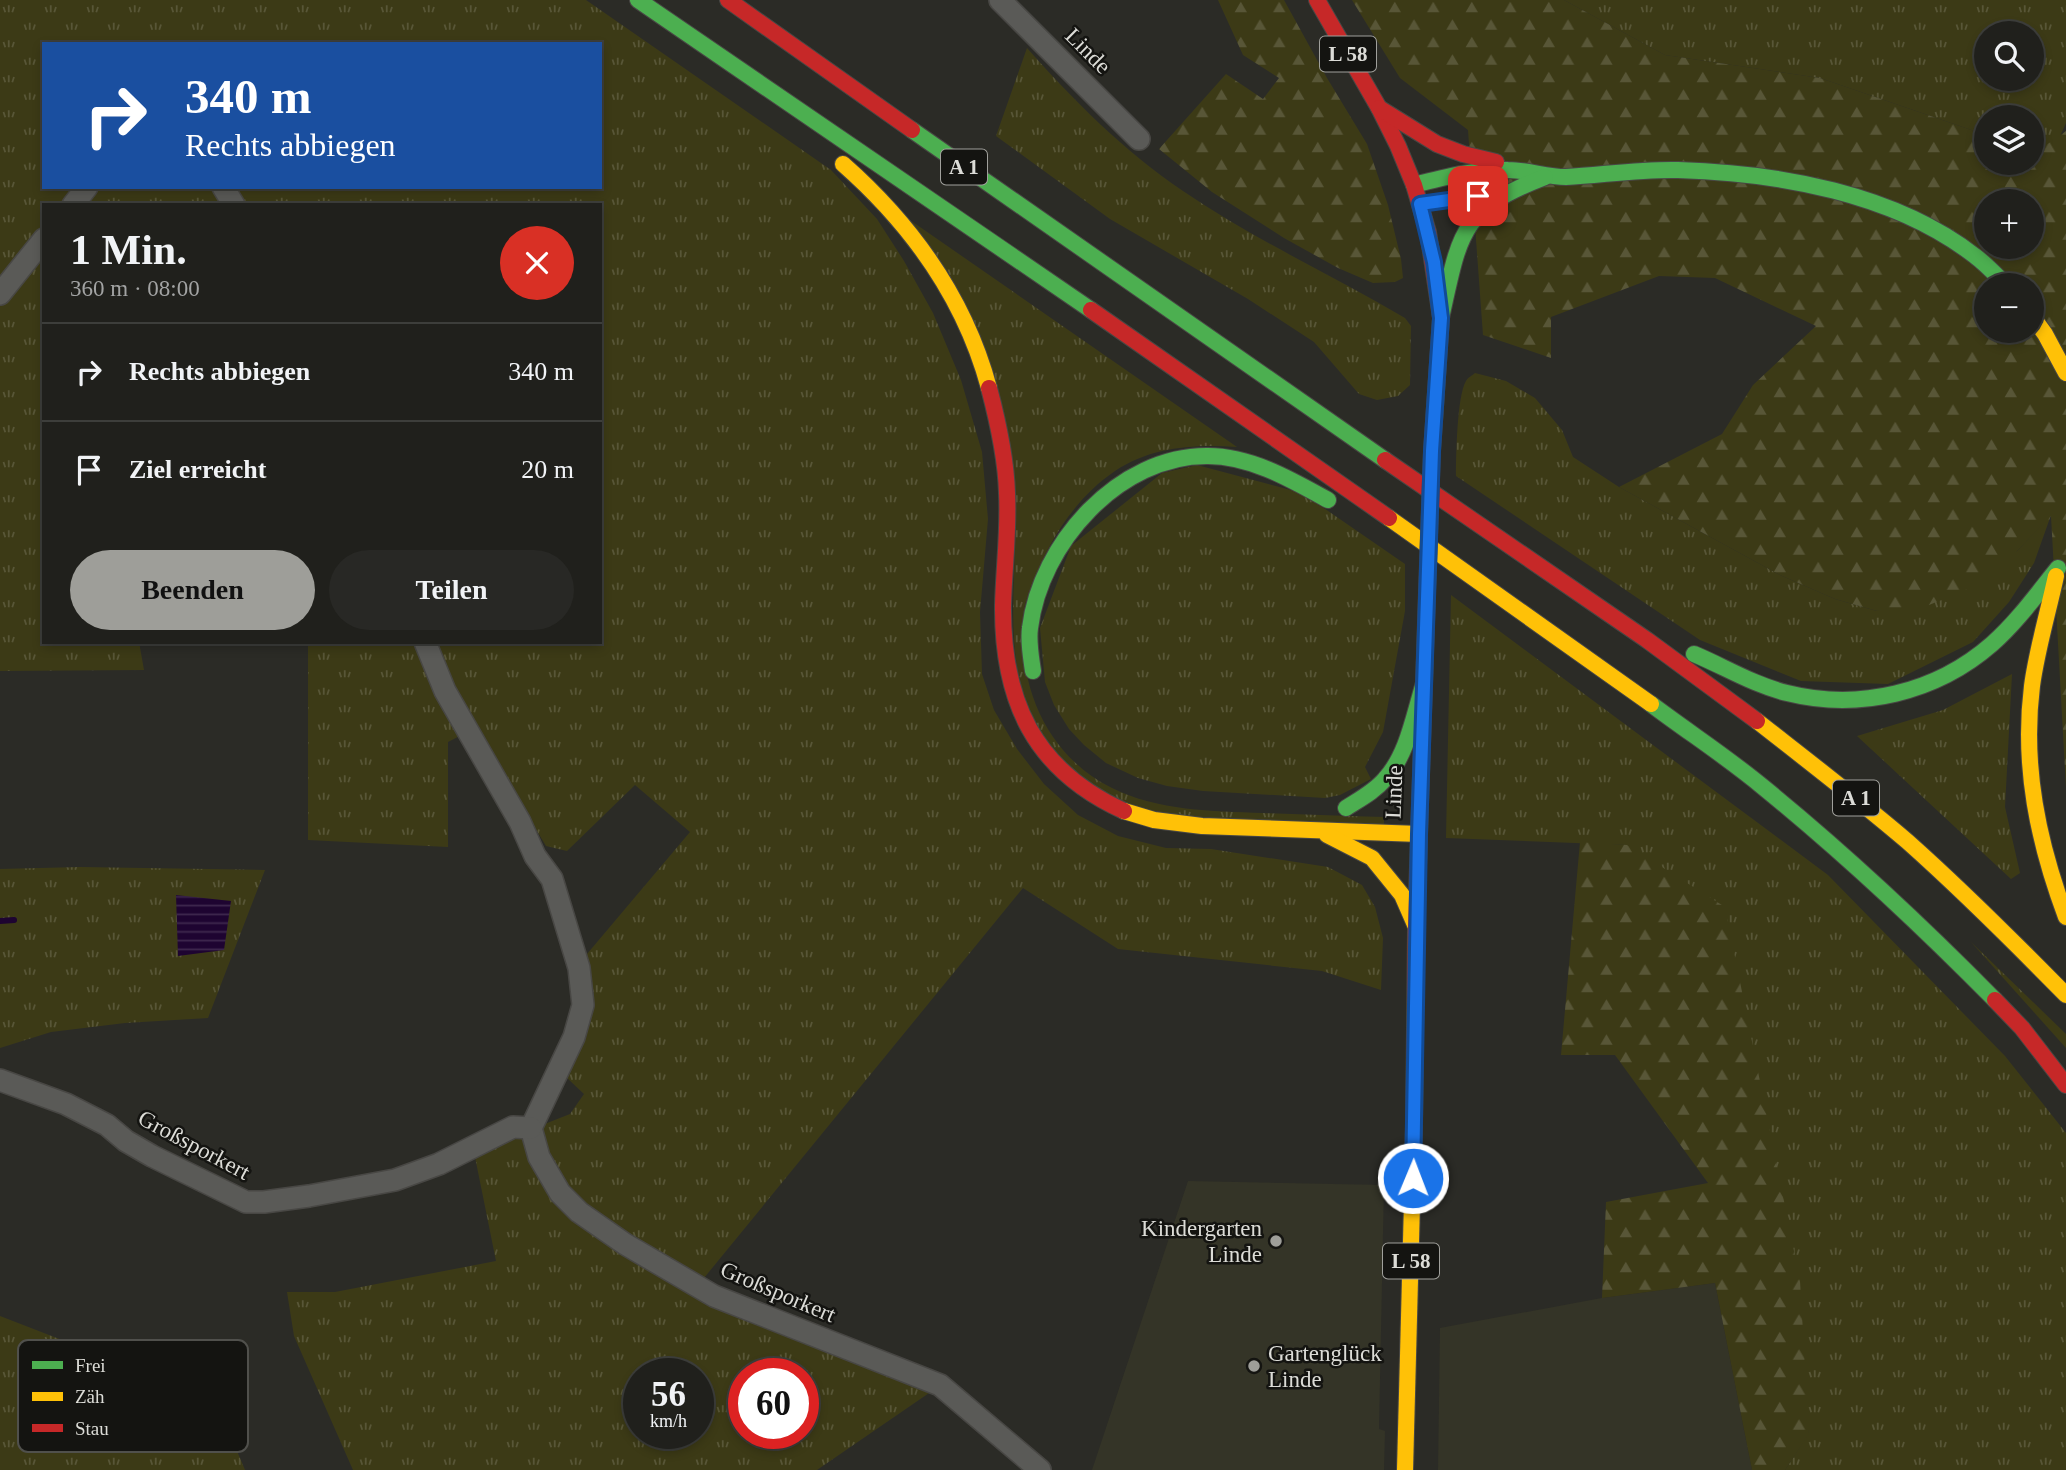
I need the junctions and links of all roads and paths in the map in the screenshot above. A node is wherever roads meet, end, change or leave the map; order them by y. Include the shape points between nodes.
1 (638, 0) edge
2 (728, 0) edge
3 (1000, 0) edge
4 (1317, 0) edge
5 (750, 77) junction
6 (1379, 108) junction
7 (811, 138) dead end
8 (1139, 139) dead end
9 (831, 154) dead end
10 (1510, 170) junction
11 (1547, 177) junction
12 (1414, 185) junction
13 (85, 189) edge
14 (1511, 191) junction
15 (1478, 196) dead end
16 (75, 203) edge
17 (42, 242) edge
18 (1992, 273) edge
19 (0, 294) edge
20 (1441, 318) junction
21 (2044, 333) edge
22 (2066, 373) edge
23 (1396, 522) junction
24 (1626, 625) junction
25 (426, 644) edge
26 (1424, 683) junction
27 (1037, 689) dead end
28 (1379, 808) dead end
29 (1400, 809) dead end
30 (1420, 810) junction
31 (1322, 833) junction
32 (1419, 834) junction
33 (2066, 917) edge
34 (1416, 927) junction
35 (2066, 995) edge
36 (0, 1080) edge
37 (2066, 1085) edge
38 (531, 1128) junction
39 (1040, 1470) edge
40 (1405, 1470) edge

1 - 5 main road, A 1
2 - 24 main road, A 1 via 1200,334
3 - 8 street, Linde
4 - 6 main road, L 58
5 - 7 main road
5 - 23 main road, A 1
6 - 10 main road via 1436,143 1491,158
6 - 12 main road, Linde / L 58
9 - 31 main road via 860,177 924,251 969,333 987,378 1006,468 1004,648 1009,681 1047,758 1094,797 1144,817 1189,825
10 - 11 main road
10 - 12 main road via 1457,173
11 - 14 main road
11 - 18 main road via 1676,170 1745,174 1810,186 1863,200 1955,241
12 - 20 main road, Linde / L 58 via 1427,204
13 - 16 street
14 - 15 main road
14 - 20 main road via 1479,212 1462,235
17 - 19 street
20 - 26 main road, Linde / L 58, bridge
21 - 22 main road
23 - 27 main road via 1328,500 1244,460 1206,456 1146,469 1095,505 1074,527 1049,570 1030,626
23 - 37 main road, A 1 via 1761,785 1934,938 2022,1028
24 - 33 main road via 1759,684 1803,696 1857,702 1910,692 1955,673 1992,644 2060,562 2031,690 2030,767 2035,819
24 - 35 main road, A 1 via 1785,740 1877,814 1966,893
25 - 38 street via 445,691 552,879 579,968 583,1005 574,1037
26 - 28 main road via 1390,772 1370,792 1340,807
26 - 30 main road, Linde / L 58
29 - 30 main road
30 - 32 main road, Linde / L 58
31 - 32 main road
31 - 34 main road via 1371,858 1402,895
32 - 34 main road, Linde / L 58
34 - 40 main road, Linde / L 58
36 - 38 street, Großsporkert via 66,1104 152,1156 246,1202 395,1180 513,1127
38 - 39 street, Großsporkert via 539,1157 560,1193 625,1244 714,1296 940,1385

